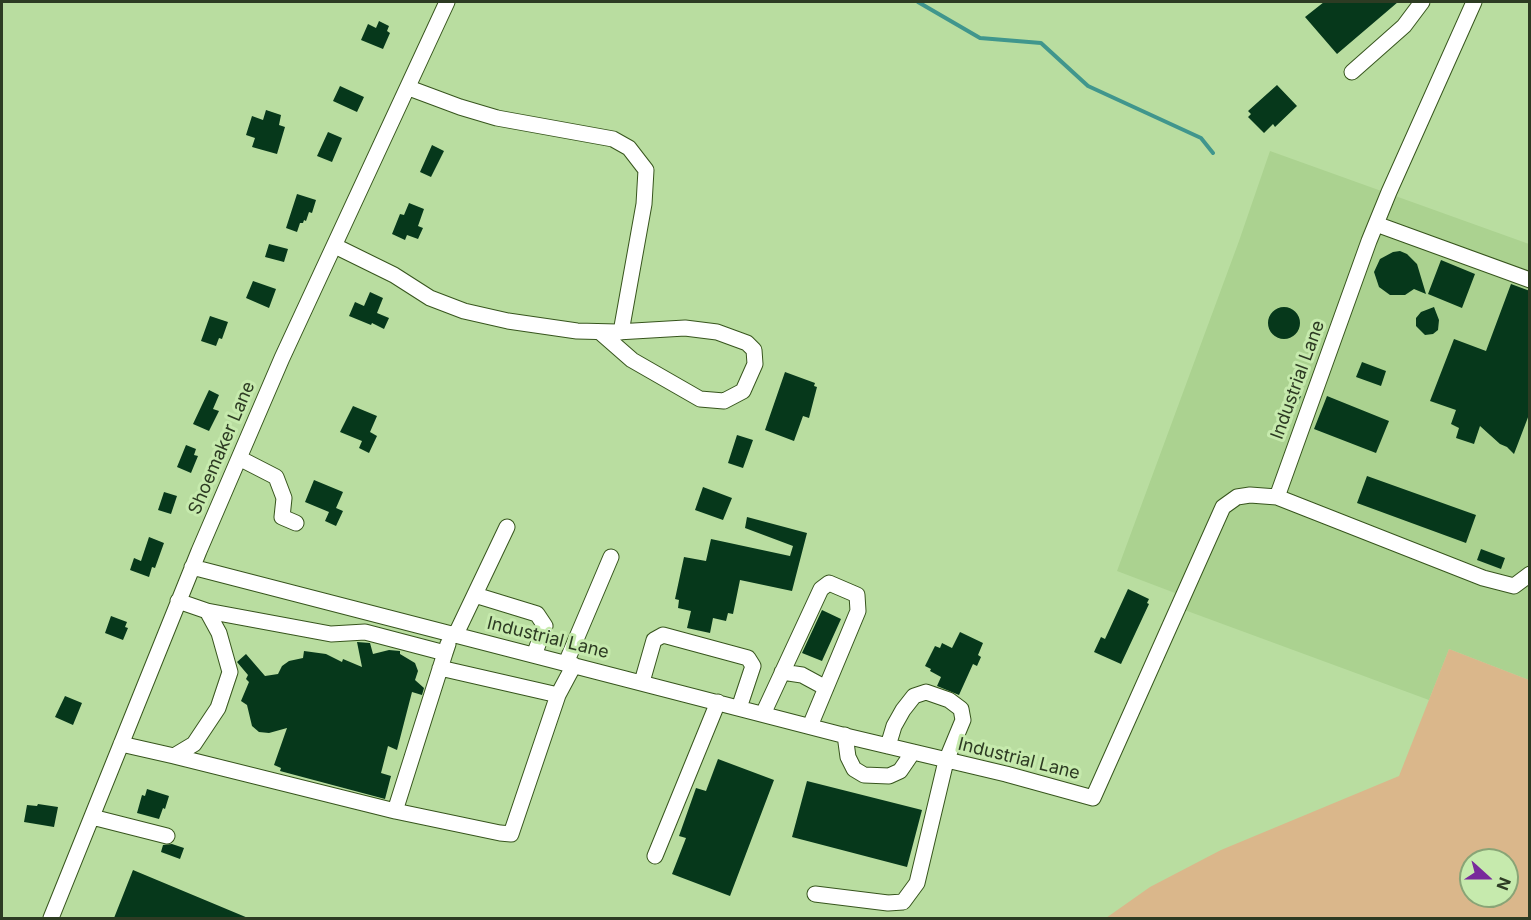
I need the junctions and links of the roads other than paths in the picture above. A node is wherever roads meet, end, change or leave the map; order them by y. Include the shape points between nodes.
1 (447, 2) edge
2 (1422, 2) edge
3 (1474, 2) edge
4 (1352, 72) dead end
5 (409, 88) junction
6 (1376, 224) junction
7 (335, 246) junction
8 (1530, 280) edge
9 (600, 332) junction
10 (621, 332) junction
11 (239, 458) junction
12 (1277, 497) junction
13 (296, 523) dead end
14 (507, 527) dead end
15 (610, 557) dead end
16 (192, 567) junction
17 (1530, 574) edge
18 (475, 595) junction
19 (178, 601) junction
20 (207, 611) junction
21 (454, 634) junction
22 (445, 653) junction
23 (534, 655) junction
24 (570, 664) junction
25 (440, 669) junction
26 (782, 672) junction
27 (642, 682) junction
28 (826, 688) junction
29 (558, 695) junction
30 (718, 702) junction
31 (739, 708) junction
32 (763, 714) junction
33 (810, 726) junction
34 (845, 735) junction
35 (121, 744) junction
36 (888, 746) junction
37 (913, 752) junction
38 (174, 756) junction
39 (946, 760) junction
40 (395, 812) junction
41 (92, 816) junction
42 (167, 836) dead end
43 (655, 856) dead end
44 (815, 894) dead end
45 (51, 918) edge

1 - 5 street, Shoemaker Lane
2 - 4 street via 1404,26
3 - 6 street, Industrial Lane
5 - 7 street, Shoemaker Lane
5 - 10 street via 497,118 613,139 629,148 646,170 644,204
6 - 8 street
6 - 12 street, Industrial Lane
7 - 9 street via 454,308 508,321
7 - 11 street, Shoemaker Lane
9 - 10 street
9 - 10 street via 632,360 700,399 724,401 743,390 755,364 754,350 747,343 717,332 685,328
11 - 13 street via 276,477 284,498 282,517
11 - 16 street, Shoemaker Lane
12 - 17 street via 1483,578 1514,586
12 - 39 street, Industrial Lane via 1237,497 1223,507 1093,798
14 - 18 street
15 - 24 street
16 - 19 street, Shoemaker Lane
16 - 21 street, Industrial Lane
18 - 21 street
18 - 23 street via 537,614 545,626
19 - 20 street
19 - 35 street, Shoemaker Lane
20 - 22 street via 331,634 365,632
20 - 38 street via 219,633 230,672 218,708 194,744
21 - 22 street
21 - 23 street, Industrial Lane
22 - 25 street
23 - 24 street, Industrial Lane
24 - 27 street, Industrial Lane
24 - 29 street
25 - 29 street
25 - 40 street
26 - 28 street via 802,675
26 - 28 street via 821,589 829,583 857,595 858,611
26 - 32 street
27 - 30 street, Industrial Lane
27 - 31 street via 654,640 663,635 747,658 753,666
28 - 33 street
29 - 40 street via 511,834
30 - 31 street, Industrial Lane
30 - 43 street
31 - 32 street, Industrial Lane
32 - 33 street, Industrial Lane
33 - 34 street, Industrial Lane
34 - 36 street, Industrial Lane
34 - 37 street via 848,757 854,769 864,775 889,776 900,771
35 - 38 street
35 - 41 street, Shoemaker Lane
36 - 37 street, Industrial Lane
36 - 39 street via 903,710 914,696 926,692 961,709 963,720
37 - 39 street, Industrial Lane
38 - 40 street
39 - 44 street via 918,883 903,902
41 - 42 street
41 - 45 street, Shoemaker Lane

